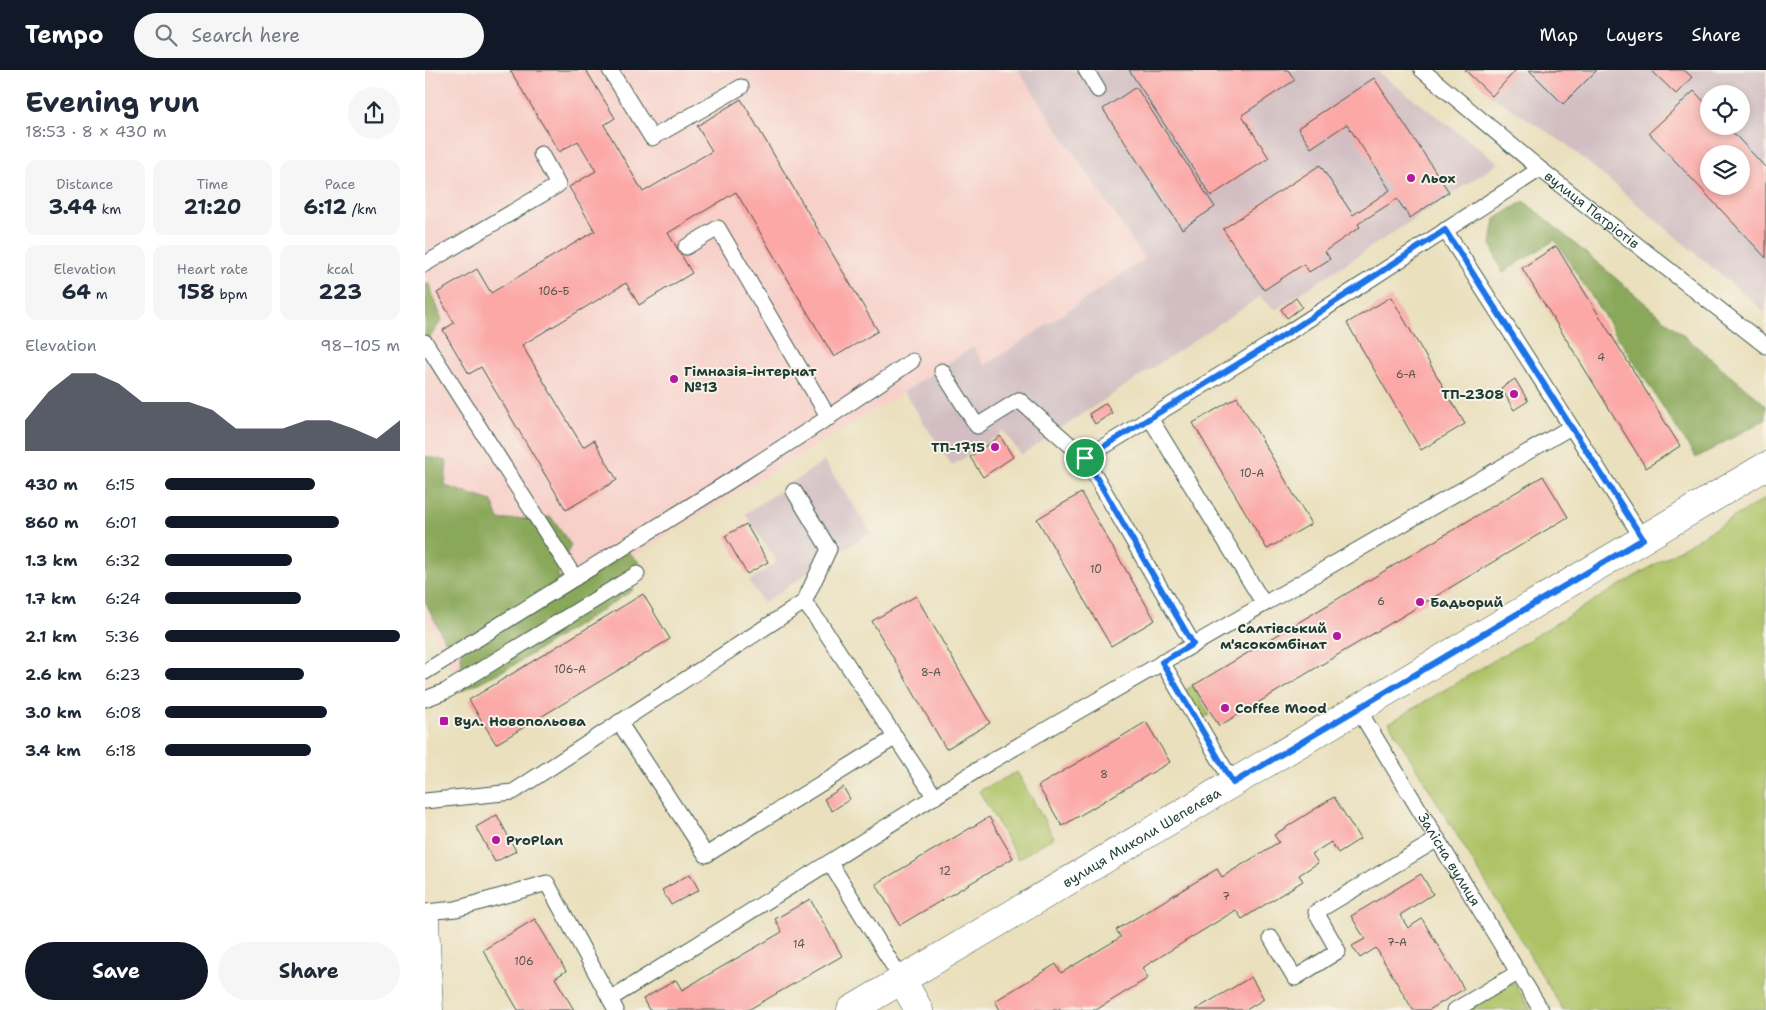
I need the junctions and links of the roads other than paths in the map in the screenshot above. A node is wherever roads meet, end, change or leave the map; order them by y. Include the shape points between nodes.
1 (610, 70) edge
2 (1086, 70) edge
3 (1421, 70) edge
4 (741, 87) dead end
5 (1098, 90) dead end
6 (541, 154) dead end
7 (1540, 169) junction
8 (1445, 230) junction
9 (687, 247) dead end
10 (425, 264) edge
11 (425, 342) edge
12 (1766, 346) edge
13 (912, 361) dead end
14 (942, 371) dead end
15 (829, 418) junction
16 (1150, 418) junction
17 (1571, 427) junction
18 (1085, 458) junction
19 (1766, 466) edge
20 (794, 491) dead end
21 (1643, 539) junction
22 (637, 574) dead end
23 (575, 578) junction
24 (804, 602) junction
25 (1264, 604) junction
26 (1193, 644) junction
27 (1162, 662) junction
28 (425, 672) edge
29 (425, 699) edge
30 (1358, 709) junction
31 (619, 722) junction
32 (896, 737) junction
33 (1233, 783) junction
34 (935, 797) junction
35 (425, 801) edge
36 (1438, 839) junction
37 (830, 863) junction
38 (425, 912) edge
39 (425, 921) edge
40 (1271, 938) dead end
41 (1519, 972) junction
42 (902, 980) junction
43 (613, 1004) edge
44 (429, 1010) edge
45 (851, 1010) edge
46 (919, 1010) edge
47 (1455, 1010) edge
48 (1541, 1010) edge

1 - 4 lane via 652,138
2 - 5 lane
3 - 7 lane, вулиця Патріотів
6 - 10 lane via 558,185
7 - 8 lane
7 - 12 lane, вулиця Патріотів
8 - 16 lane
8 - 17 lane
9 - 15 lane via 718,228
11 - 23 lane
13 - 15 lane
14 - 18 lane via 977,426 1019,400
15 - 23 lane
16 - 18 lane
16 - 25 lane
17 - 21 lane
17 - 25 lane
18 - 26 lane
19 - 21 street, вулиця Миколи Шепелєва
20 - 24 lane via 829,550
21 - 30 street, вулиця Миколи Шепелєва
22 - 29 lane via 446,691
23 - 28 lane
24 - 31 lane
24 - 32 lane
25 - 26 lane
26 - 27 lane
27 - 33 lane
27 - 34 lane
30 - 33 street, вулиця Миколи Шепелєва
30 - 36 lane, Залісна вулиця
31 - 32 lane via 705,855
31 - 35 lane via 513,792
32 - 34 lane
33 - 42 street, вулиця Миколи Шепелєва
34 - 37 lane
36 - 40 lane via 1316,912 1339,951 1295,978
36 - 41 lane, Залісна вулиця
37 - 42 lane
37 - 43 lane
38 - 43 lane via 456,909 547,883
39 - 44 street
41 - 47 lane
41 - 48 lane, Залісна вулиця
42 - 45 street, вулиця Миколи Шепелєва
42 - 46 street

